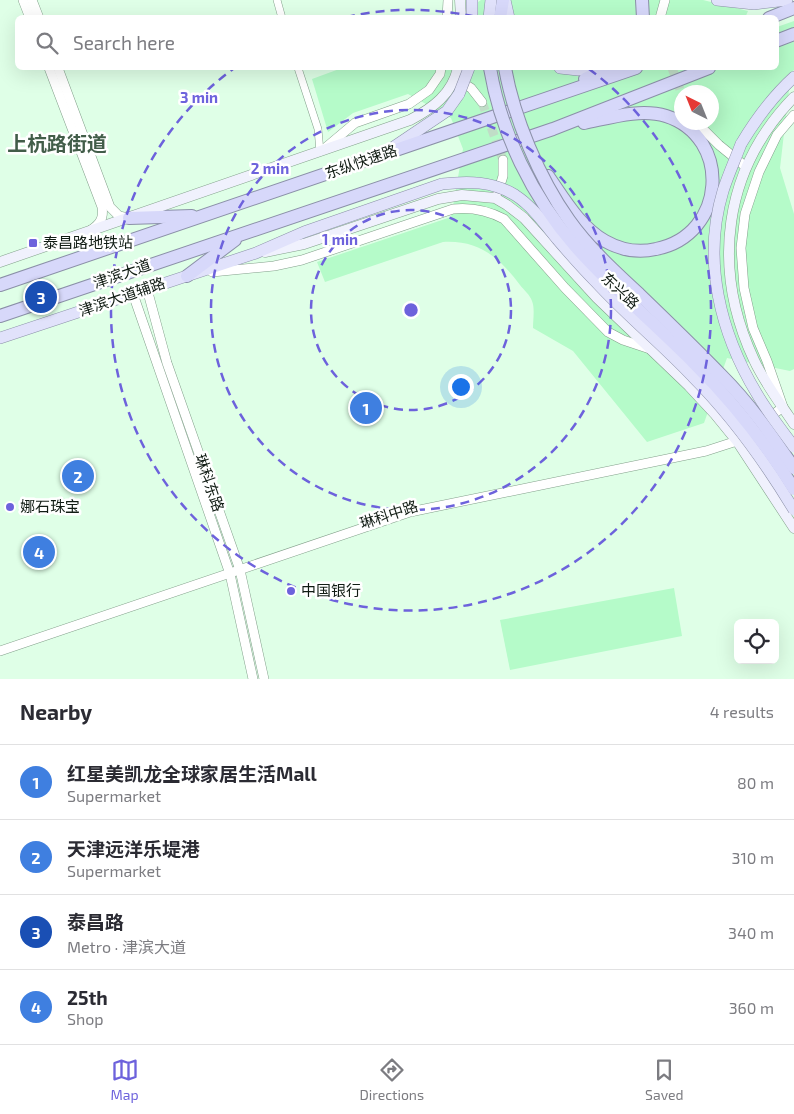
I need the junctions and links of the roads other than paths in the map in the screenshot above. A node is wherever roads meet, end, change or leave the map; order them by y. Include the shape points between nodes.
1 (23, 0) edge
2 (32, 0) edge
3 (277, 0) edge
4 (448, 0) edge
5 (460, 0) edge
6 (472, 0) edge
7 (482, 0) edge
8 (491, 0) edge
9 (504, 0) edge
10 (642, 0) edge
11 (665, 0) edge
12 (717, 0) edge
13 (730, 0) edge
14 (787, 0) edge
15 (743, 4) junction
16 (794, 8) edge
17 (29, 15) edge
18 (38, 15) edge
19 (281, 15) edge
20 (447, 15) edge
21 (460, 15) edge
22 (472, 15) edge
23 (484, 15) edge
24 (489, 15) edge
25 (501, 15) edge
26 (508, 15) edge
27 (643, 15) edge
28 (661, 15) edge
29 (776, 15) edge
30 (794, 34) edge
31 (779, 40) edge
32 (50, 70) edge
33 (59, 70) edge
34 (299, 70) edge
35 (441, 70) edge
36 (458, 70) edge
37 (468, 70) edge
38 (490, 70) edge
39 (505, 70) edge
40 (603, 70) edge
41 (630, 70) edge
42 (704, 70) edge
43 (794, 77) edge
44 (456, 78) junction
45 (794, 96) edge
46 (547, 99) junction
47 (482, 102) tunnel mouth
48 (794, 115) edge
49 (553, 129) junction
50 (704, 130) edge
51 (530, 147) junction
52 (320, 152) junction
53 (379, 156) junction
54 (503, 160) tunnel mouth
55 (746, 167) junction
56 (495, 198) junction
57 (207, 215) junction
58 (129, 218) junction
59 (87, 233) junction
60 (245, 233) junction
61 (256, 253) junction
62 (0, 262) edge
63 (187, 276) junction
64 (0, 285) edge
65 (147, 289) junction
66 (132, 294) junction
67 (0, 316) edge
68 (0, 338) edge
69 (650, 349) junction
70 (781, 404) junction
71 (716, 414) junction
72 (794, 424) edge
73 (742, 427) junction
74 (735, 438) junction
75 (794, 447) edge
76 (794, 468) edge
77 (794, 489) edge
78 (794, 510) edge
79 (794, 528) edge
80 (239, 568) junction
81 (229, 571) junction
82 (0, 646) edge
83 (0, 651) edge
84 (253, 679) edge
85 (264, 679) edge

1 - 17 street
2 - 18 street
3 - 19 street
4 - 20 street
5 - 21 main road
6 - 22 main road
7 - 23 main road
8 - 24 main road
9 - 25 highway
9 - 26 main road
10 - 27 highway
11 - 28 street
12 - 15 main road
13 - 15 main road
14 - 15 main road
16 - 29 highway
30 - 31 highway
32 - 59 street via 102,207 102,220
33 - 58 street via 110,207 119,216
34 - 52 street via 318,129
35 - 52 street via 429,90 409,104 356,123
36 - 44 main road
37 - 53 main road, bridge via 459,94 447,111
38 - 77 highway, 东兴路, bridge via 509,137 527,176 547,208 575,246 722,392 766,447
39 - 51 highway, 东兴路, bridge via 512,99
40 - 46 highway
41 - 46 highway, 东纵快速路
42 - 49 highway, 东纵快速路
43 - 75 main road, bridge via 763,110 741,144 723,192 714,250 716,284 735,353 758,396
44 - 47 street via 471,88
44 - 52 main road via 448,92 426,112
45 - 55 main road via 769,126
46 - 53 highway, 东纵快速路
48 - 70 street via 777,135 759,172 745,214 741,248 744,288 753,328
49 - 51 highway, bridge via 628,115 654,114 666,116 685,127 701,142 710,162 713,186 707,208 695,230 674,244 651,250 624,248 605,241 582,221
49 - 60 highway, 东纵快速路
50 - 55 street
51 - 76 highway, 东兴路, bridge via 559,205 579,233 724,377
52 - 58 main road
53 - 57 highway, 东纵快速路
54 - 56 street via 503,176
55 - 70 main road via 733,209 728,242 729,270 742,332 759,369
56 - 61 main road via 462,195 438,199 304,244
56 - 69 main road via 524,218 597,298
57 - 58 highway
57 - 64 highway, 东纵快速路
58 - 59 main road
59 - 62 main road
60 - 63 highway
60 - 67 highway, 津滨大道
61 - 63 main road, 津滨大道辅路
61 - 78 main road, 津滨大道辅路, bridge via 304,232 442,184 490,184 516,196 535,212 614,302 693,376 731,418
63 - 65 main road, 津滨大道辅路
63 - 69 street via 302,260 453,210 474,208 494,214 508,224 608,332
65 - 66 main road, 津滨大道辅路
65 - 80 street, 琳科东路 via 167,363
66 - 68 main road, 津滨大道辅路
66 - 81 street, 琳科东路
69 - 71 main road
70 - 72 main road
70 - 73 main road via 753,425
70 - 74 street
71 - 73 main road via 725,422
71 - 74 main road
73 - 74 street, 琳科中路
74 - 79 main road
74 - 80 street, 琳科中路 via 407,508
80 - 81 street, 琳科中路
80 - 85 street, 琳科东路
81 - 82 street, 琳科中路
81 - 83 street, 琳科中路
81 - 84 street, 琳科东路

